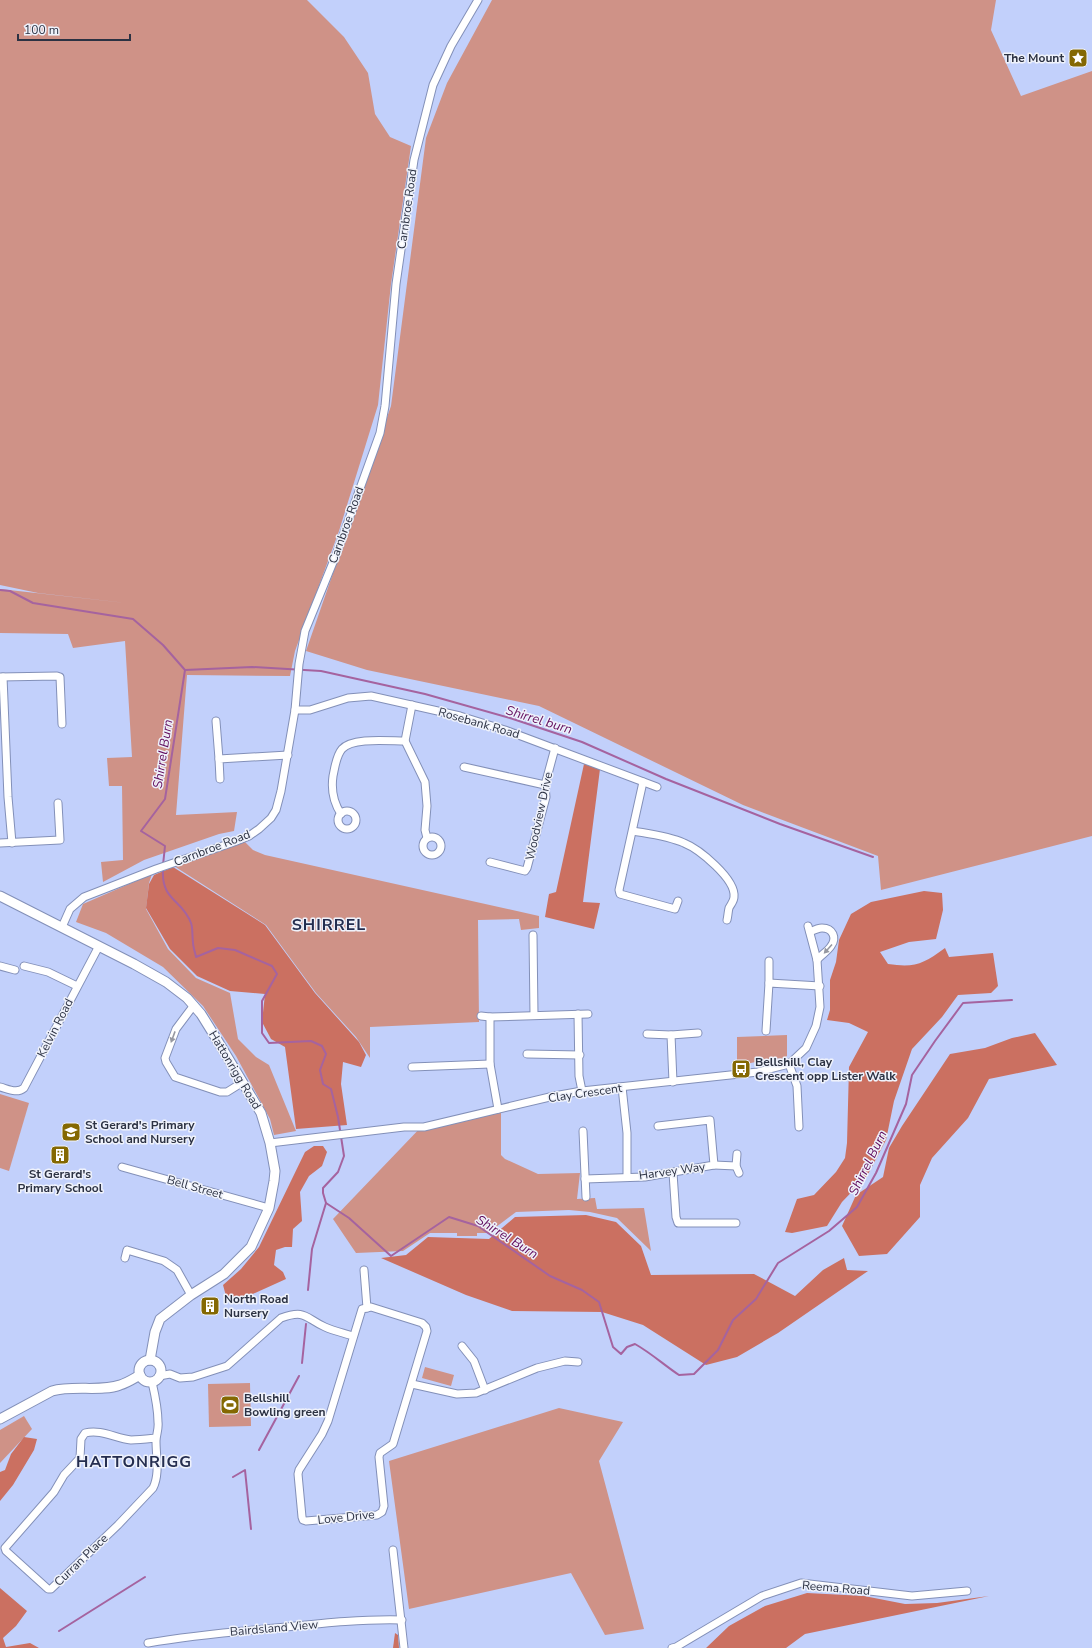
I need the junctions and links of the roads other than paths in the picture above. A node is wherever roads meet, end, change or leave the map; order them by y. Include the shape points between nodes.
1 (478, 0) edge
2 (2, 677) edge
3 (412, 705) junction
4 (295, 710) junction
5 (216, 721) dead end
6 (62, 724) dead end
7 (405, 741) junction
8 (554, 748) junction
9 (288, 755) junction
10 (219, 759) junction
11 (464, 766) dead end
12 (4, 779) edge
13 (220, 779) dead end
14 (643, 782) junction
15 (545, 785) junction
16 (657, 787) dead end
17 (58, 803) dead end
18 (341, 814) dead end
19 (633, 831) junction
20 (427, 838) dead end
21 (0, 843) edge
22 (12, 843) junction
23 (490, 862) dead end
24 (0, 896) edge
25 (678, 901) dead end
26 (727, 920) dead end
27 (62, 927) junction
28 (533, 935) dead end
29 (99, 946) junction
30 (817, 960) junction
31 (769, 961) dead end
32 (0, 966) edge
33 (24, 966) dead end
34 (15, 970) dead end
35 (768, 983) junction
36 (77, 986) junction
37 (820, 986) junction
38 (194, 1005) junction
39 (578, 1014) junction
40 (588, 1014) dead end
41 (534, 1015) junction
42 (481, 1016) dead end
43 (490, 1017) junction
44 (766, 1030) dead end
45 (698, 1033) dead end
46 (647, 1034) dead end
47 (671, 1035) junction
48 (527, 1054) dead end
49 (580, 1055) junction
50 (490, 1064) junction
51 (789, 1064) junction
52 (412, 1067) dead end
53 (243, 1082) junction
54 (673, 1082) junction
55 (0, 1087) edge
56 (622, 1087) junction
57 (582, 1091) junction
58 (498, 1109) junction
59 (658, 1126) dead end
60 (799, 1127) dead end
61 (584, 1131) dead end
62 (270, 1143) junction
63 (737, 1154) dead end
64 (714, 1165) junction
65 (736, 1166) junction
66 (122, 1167) dead end
67 (673, 1173) junction
68 (739, 1173) dead end
69 (627, 1177) junction
70 (585, 1179) junction
71 (586, 1197) dead end
72 (268, 1208) junction
73 (736, 1223) dead end
74 (125, 1258) dead end
75 (364, 1270) dead end
76 (190, 1295) junction
77 (367, 1308) junction
78 (353, 1336) junction
79 (462, 1346) dead end
80 (150, 1360) junction
81 (578, 1362) dead end
82 (140, 1375) junction
83 (155, 1379) junction
84 (412, 1384) junction
85 (485, 1390) junction
86 (0, 1419) edge
87 (156, 1438) junction
88 (394, 1550) dead end
89 (967, 1591) dead end
90 (402, 1620) junction
91 (148, 1643) dead end
92 (404, 1648) edge
93 (672, 1648) edge

1 - 4 street, Carnbroe Road via 451,46 431,93 414,160 396,284 385,406 380,433 336,555 305,631
2 - 6 street via 60,677
2 - 12 street
3 - 4 street, Rosebank Road via 364,695 310,710
3 - 7 street
3 - 8 street, Rosebank Road via 460,716
4 - 9 street, Carnbroe Road
5 - 10 street
7 - 18 street via 361,741 350,744 341,751 336,763 332,789 334,802
7 - 20 street via 425,782
8 - 14 street, Rosebank Road
8 - 15 street, Woodview Drive
9 - 10 street
9 - 27 street, Carnbroe Road via 277,805 271,818 263,826 234,842 84,897 70,909
10 - 13 street
11 - 15 street
12 - 22 street
14 - 16 street, Rosebank Road
14 - 19 street
15 - 23 street, Woodview Drive via 546,797 525,871
17 - 22 street via 60,840
19 - 25 street via 619,887 620,894 675,909
19 - 26 street via 689,845 720,870 734,889
21 - 22 street
24 - 27 street, Hattonrigg Road
27 - 29 street, Hattonrigg Road
28 - 41 street
29 - 36 street, Kelvin Road
29 - 38 street, Hattonrigg Road via 166,982
30 -> 30 street, Clay Crescent via 809,929 828,929 833,934 834,941
30 - 37 street, Clay Crescent
31 - 35 street
32 - 34 street
33 - 36 street via 48,972
35 - 37 street
35 - 44 street
36 - 55 street, Kelvin Road via 24,1088 15,1091
37 - 51 street, Clay Crescent via 820,1007 816,1026 806,1048
38 - 53 street, Hattonrigg Road
38 -> 53 street via 176,1029 165,1058 168,1067 175,1077 220,1092 227,1092
39 - 40 street
39 - 41 street
39 - 49 street
41 - 43 street
42 - 43 street
43 - 50 street
45 - 47 street
46 - 47 street
47 - 54 street
48 - 49 street
49 - 57 street
50 - 52 street
50 - 58 street
51 - 54 street, Clay Crescent via 758,1072
51 - 60 street via 797,1086
53 - 62 street, Hattonrigg Road via 261,1113
54 - 56 street, Clay Crescent
56 - 57 street, Clay Crescent
56 - 69 street, Harvey Way
57 - 58 street, Clay Crescent
58 - 62 street, Clay Crescent via 424,1127 404,1127
59 - 64 street, Harvey Way via 710,1120
61 - 70 street
62 - 72 street, Hattonrigg Road via 275,1171
63 - 65 street
64 - 65 street
64 - 67 street, Harvey Way
65 - 68 street
66 - 72 street, Bell Street
67 - 69 street, Harvey Way
67 - 73 street via 678,1223
69 - 70 street, Harvey Way
70 - 71 street
72 - 76 street, Hattonrigg Road via 251,1247 224,1274
74 - 76 street via 127,1250 164,1261 177,1270
75 - 77 street
76 - 80 street, Hattonrigg Road via 160,1319
77 - 78 street, Love Drive via 362,1309
77 - 84 street, Love Drive via 426,1326 427,1331
78 - 83 street via 325,1327 303,1314 292,1314 282,1318 227,1366 193,1377 180,1378 170,1374
78 - 84 street, Love Drive via 328,1421 299,1470 303,1520 377,1515 382,1512 384,1506 379,1457 380,1453 393,1444
79 - 85 street via 474,1361
80 - 82 street via 140,1365
80 - 83 street via 158,1364 160,1372
81 - 85 street via 565,1361 537,1368
82 - 83 street via 146,1381
82 - 86 street via 114,1387 52,1391
83 - 87 street, Curran Place via 158,1423
84 - 85 street via 457,1394
87 - 87 street, Curran Place via 157,1474 153,1488 118,1526 52,1589 48,1589 6,1551 5,1548 80,1458 85,1433 106,1433 132,1440
88 - 90 street
89 - 93 street, Reema Road via 912,1596 802,1583 762,1596
90 - 91 street, Bairdsland View via 369,1619 185,1636
90 - 92 street

